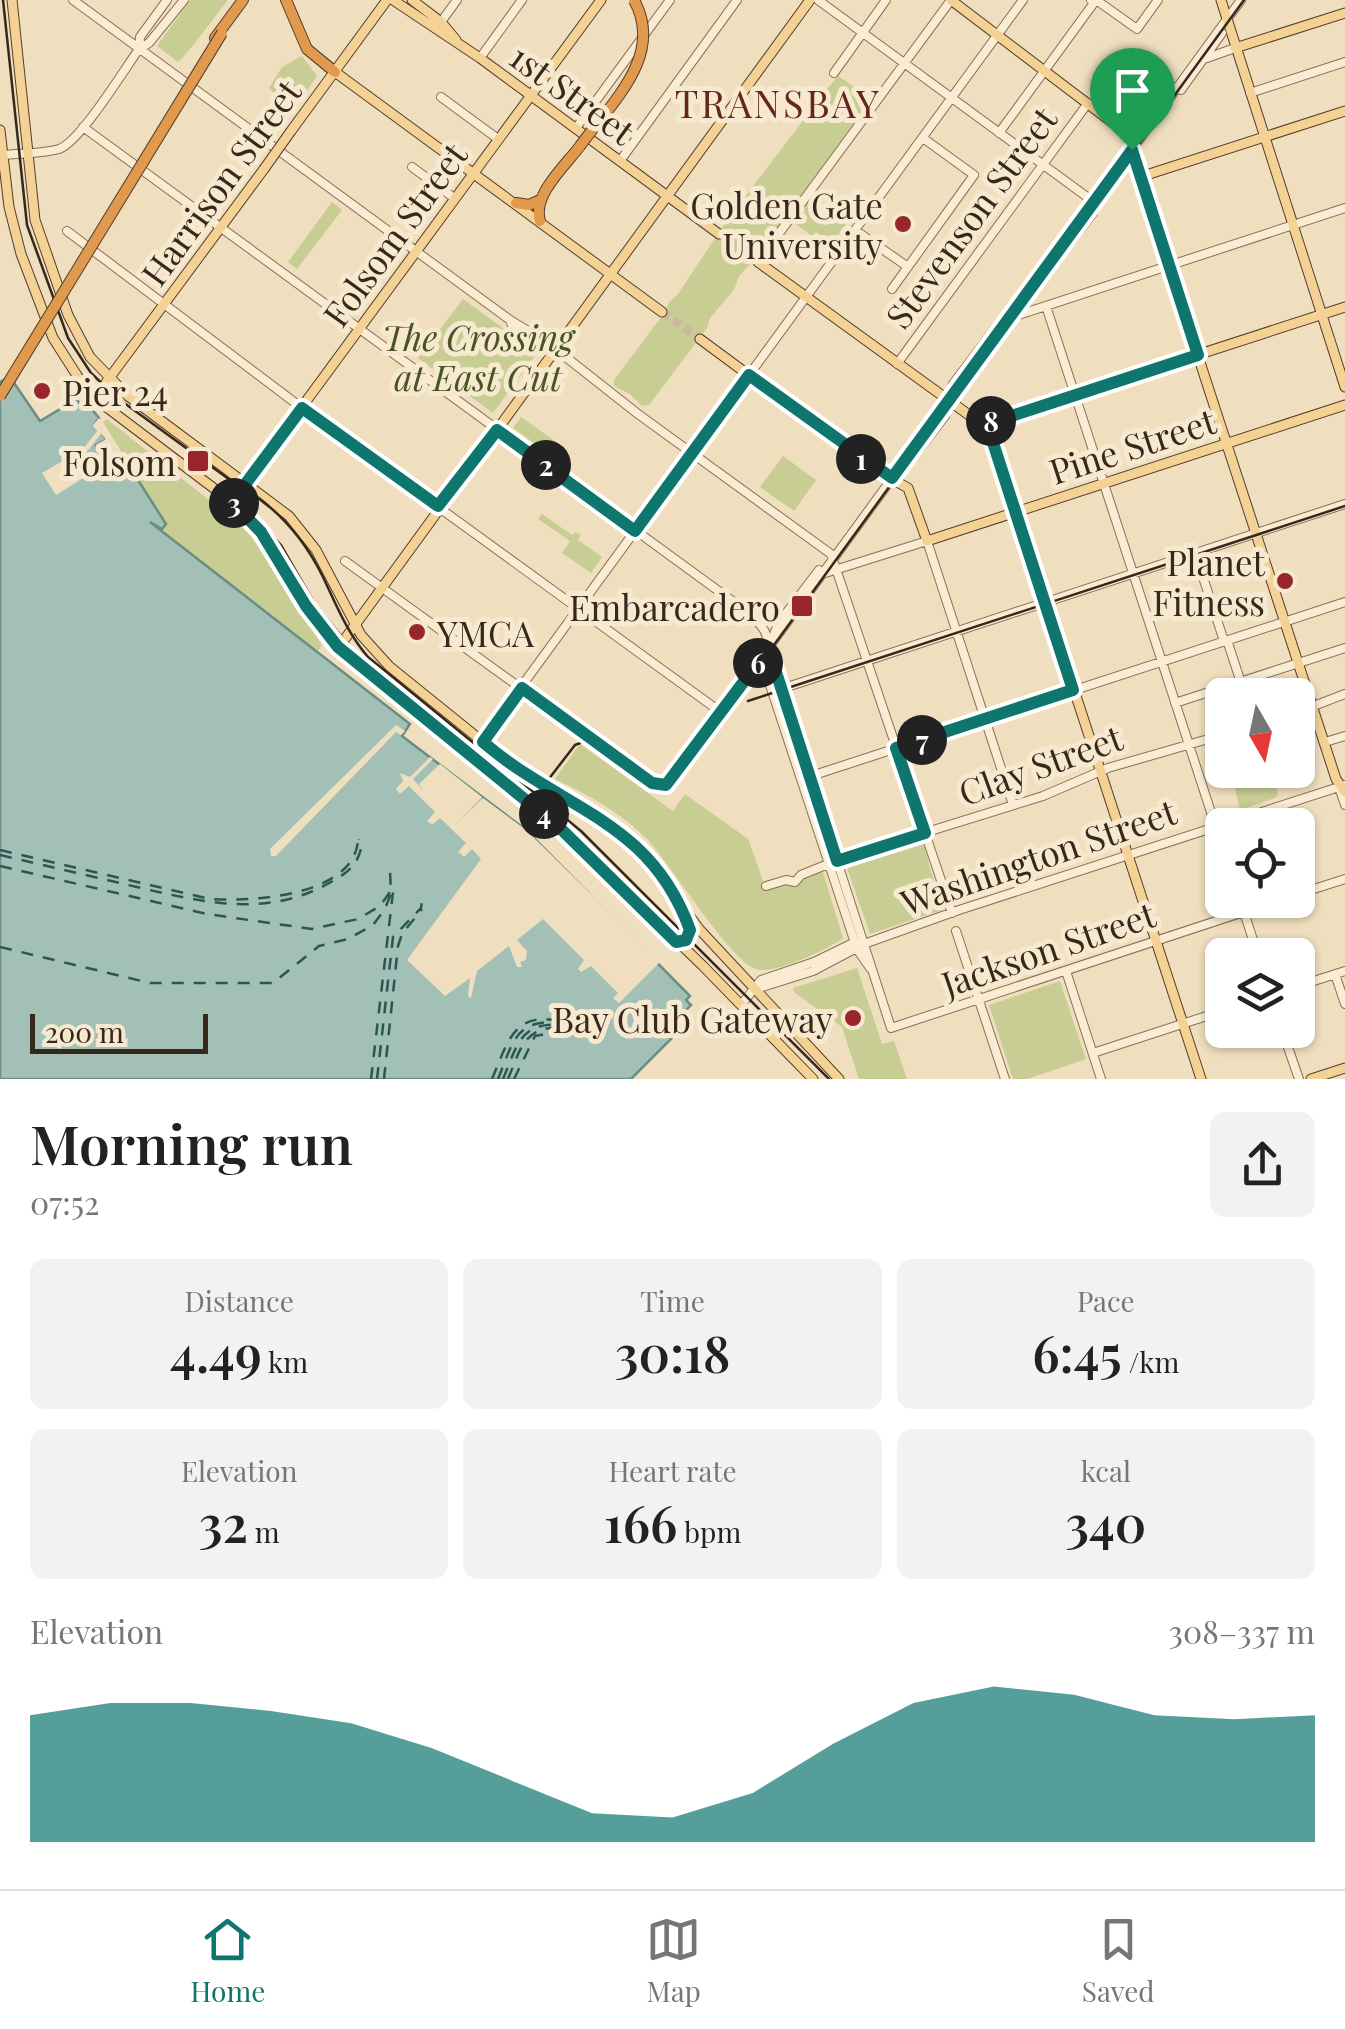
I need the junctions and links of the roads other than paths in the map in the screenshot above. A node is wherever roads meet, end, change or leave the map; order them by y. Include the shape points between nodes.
1 (12, 0) edge
2 (73, 0) edge
3 (167, 0) edge
4 (184, 0) edge
5 (243, 0) edge
6 (286, 0) edge
7 (390, 0) edge
8 (404, 0) edge
9 (412, 0) edge
10 (456, 0) edge
11 (522, 0) edge
12 (600, 0) edge
13 (634, 0) edge
14 (670, 0) edge
15 (737, 0) edge
16 (810, 0) edge
17 (818, 0) edge
18 (886, 0) edge
19 (951, 0) edge
20 (1023, 0) edge
21 (1094, 0) edge
22 (1158, 0) edge
23 (1221, 0) edge
24 (1238, 0) edge
25 (1345, 12) edge
26 (1226, 21) junction
27 (441, 22) junction
28 (863, 33) junction
29 (997, 35) junction
30 (456, 40) junction
31 (778, 44) junction
32 (1236, 48) junction
33 (139, 49) junction
34 (480, 58) junction
35 (1202, 59) junction
36 (1345, 62) edge
37 (904, 63) junction
38 (1045, 71) junction
39 (335, 72) junction
40 (834, 73) dead end
41 (1250, 93) junction
42 (442, 96) dead end
43 (531, 96) junction
44 (952, 98) junction
45 (1088, 103) junction
46 (1345, 110) edge
47 (83, 127) junction
48 (576, 128) junction
49 (0, 130) edge
50 (1000, 133) junction
51 (1264, 137) junction
52 (922, 138) junction
53 (498, 139) junction
54 (1132, 150) junction
55 (26, 153) junction
56 (2, 155) edge
57 (620, 161) junction
58 (1042, 164) junction
59 (412, 167) dead end
60 (474, 172) junction
61 (1140, 177) junction
62 (668, 196) junction
63 (454, 198) junction
64 (540, 200) junction
65 (1094, 202) junction
66 (516, 203) junction
67 (1345, 208) edge
68 (540, 222) junction
69 (1293, 225) junction
70 (220, 228) junction
71 (855, 230) junction
72 (68, 231) dead end
73 (719, 234) tunnel mouth
74 (417, 250) junction
75 (758, 262) joint
76 (1169, 266) junction
77 (908, 268) junction
78 (610, 273) junction
79 (892, 289) dead end
80 (1025, 297) junction
81 (806, 298) junction
82 (165, 303) junction
83 (1046, 306) junction
84 (1345, 306) edge
85 (1034, 310) junction
86 (662, 312) tunnel mouth
87 (1322, 314) junction
88 (1009, 318) junction
89 (359, 329) junction
90 (700, 339) tunnel mouth
91 (556, 349) junction
92 (1198, 355) junction
93 (897, 364) junction
94 (749, 375) junction
95 (110, 379) junction
96 (1345, 387) edge
97 (0, 393) edge
98 (1075, 394) junction
99 (96, 396) junction
100 (948, 402) junction
101 (1345, 404) edge
102 (302, 408) junction
103 (987, 424) junction
104 (497, 430) junction
105 (1227, 443) junction
106 (692, 453) junction
107 (892, 478) junction
108 (247, 482) junction
109 (1104, 483) junction
110 (232, 502) junction
111 (1345, 504) edge
112 (438, 506) junction
113 (1015, 512) junction
114 (635, 531) junction
115 (1256, 533) junction
116 (926, 541) junction
117 (1195, 553) junction
118 (834, 558) junction
119 (345, 561) dead end
120 (838, 570) junction
121 (822, 574) junction
122 (1133, 574) junction
123 (383, 586) junction
124 (1044, 602) junction
125 (1345, 602) edge
126 (580, 610) junction
127 (1285, 621) junction
128 (354, 624) junction
129 (956, 631) junction
130 (1225, 641) junction
131 (338, 647) junction
132 (1345, 648) edge
133 (766, 652) junction
134 (868, 660) junction
135 (1162, 662) junction
136 (1299, 663) junction
137 (1239, 678) edge
138 (1252, 678) edge
139 (1304, 678) edge
140 (522, 688) junction
141 (1073, 690) junction
142 (776, 691) junction
143 (1205, 693) edge
144 (1345, 694) edge
145 (1175, 703) junction
146 (1315, 705) edge
147 (722, 713) junction
148 (1315, 713) edge
149 (985, 719) junction
150 (1345, 736) edge
151 (1205, 739) edge
152 (483, 742) junction
153 (1324, 742) junction
154 (1189, 743) junction
155 (896, 748) junction
156 (472, 754) junction
157 (1100, 772) junction
158 (805, 778) junction
159 (1343, 788) edge
160 (552, 797) junction
161 (531, 803) junction
162 (577, 804) junction
163 (1014, 805) junction
164 (1345, 805) edge
165 (1210, 808) edge
166 (1276, 808) edge
167 (541, 812) junction
168 (1205, 829) edge
169 (925, 833) junction
170 (1126, 854) junction
171 (832, 863) junction
172 (1345, 879) edge
173 (766, 886) dead end
174 (1315, 889) edge
175 (677, 899) junction
176 (952, 913) junction
177 (1225, 918) edge
178 (956, 931) dead end
179 (1156, 940) junction
180 (676, 942) junction
181 (858, 945) junction
182 (1066, 970) junction
183 (1345, 971) edge
184 (1335, 974) junction
185 (1315, 980) edge
186 (756, 989) junction
187 (979, 1000) junction
188 (1345, 1004) edge
189 (741, 1005) junction
190 (1205, 1017) edge
191 (1183, 1024) junction
192 (1288, 1048) edge
193 (1093, 1053) junction
194 (1345, 1068) edge
195 (813, 1079) edge
196 (839, 1079) edge
197 (1005, 1079) edge
198 (1102, 1079) edge
199 (1201, 1079) edge
200 (1299, 1079) edge
201 (1311, 1079) edge

1 - 55 main road
2 - 33 street
3 - 33 street via 140,37
4 - 33 street
5 - 97 highway, bridge
5 - 97 highway, bridge
6 - 39 highway via 304,45
7 - 34 main road, 1st Street
7 - 39 main road, Harrison Street
8 - 30 main road
9 - 27 main road
10 - 27 street
11 - 34 street
12 - 43 main road, Folsom Street
13 - 64 highway, bridge via 644,28 642,57
14 - 48 street
15 - 57 street
16 - 31 main road
17 - 28 street
17 - 31 main road
18 - 28 street
19 - 29 main road
19 - 37 street
20 - 29 street
21 - 22 street via 1137,29
21 - 38 street
23 - 26 main road
24 - 26 street
25 - 32 main road
26 - 32 main road
26 - 35 street
27 - 30 main road
28 - 37 street
28 - 40 street
29 - 38 main road
29 - 44 street
30 - 34 main road
31 - 62 main road
32 - 35 street
32 - 41 main road
33 - 47 street
33 - 74 street
34 - 43 main road, 1st Street
35 - 54 street
35 - 54 street via 1162,98
36 - 41 street
37 - 44 street
37 - 75 street
38 - 45 main road
38 - 50 street
39 - 60 main road
39 - 70 main road, Harrison Street, bridge
41 - 51 main road
42 - 53 street
43 - 48 main road, 1st Street
43 - 53 main road, Folsom Street
44 - 50 street
44 - 52 street
45 - 54 main road via 1129,134
45 - 58 street, Stevenson Street
46 - 51 main road
47 - 55 street via 59,149
47 - 70 street
48 - 57 main road, 1st Street
49 - 56 main road
50 - 58 street
51 - 61 main road
51 - 69 main road
52 - 71 street
52 - 77 street via 974,175
53 - 60 main road, Folsom Street
54 - 61 main road
54 - 65 street
55 - 56 street
55 - 95 main road via 47,260 80,342
56 - 99 main road via 16,238 47,324 70,367
57 - 62 main road, 1st Street
58 - 65 street
58 - 93 street, Stevenson Street
59 - 63 street
60 - 63 main road, Folsom Street
60 - 66 main road
61 - 76 main road
62 - 73 main road, 1st Street
62 - 78 main road
63 - 74 main road, Folsom Street
64 - 66 highway
64 - 68 highway
65 - 80 street
66 - 68 main road
67 - 69 street
68 - 78 main road
69 - 76 street
69 - 87 main road
70 - 82 main road, Harrison Street
70 - 89 street
71 - 77 street
71 - 81 street
72 - 82 street
74 - 89 main road, Folsom Street
74 - 91 street
75 - 81 main road
76 - 83 street
76 - 92 main road
77 - 79 street
78 - 86 main road
78 - 91 main road
80 - 85 street
80 - 88 street
81 - 93 main road
81 - 94 street
82 - 95 main road, Harrison Street
82 - 102 street
83 - 85 street
83 - 98 street
84 - 87 main road
85 - 88 street
87 - 92 main road
87 - 96 main road
88 - 100 street
89 - 102 main road, Folsom Street
89 - 104 street
90 - 94 main road
91 - 104 main road
91 - 106 street
92 - 98 main road
92 - 105 main road
93 - 100 main road
94 - 106 street
94 - 107 main road
95 - 99 main road, Harrison Street
95 - 108 main road
98 - 103 main road
98 - 109 street
99 - 110 main road
100 - 103 main road
100 - 107 street via 945,416
101 - 105 main road, Pine Street
102 - 108 main road, Folsom Street
102 - 112 street
103 - 113 main road
104 - 112 main road
104 - 114 street
105 - 109 main road, Pine Street
105 - 115 main road
106 - 114 street
106 - 118 street
107 - 116 main road via 910,490
107 - 118 street
108 - 110 main road, Folsom Street
108 - 128 main road via 306,535
109 - 113 main road, Pine Street
109 - 122 street
110 - 131 main road via 261,532
111 - 115 street
112 - 123 main road
112 - 126 street
113 - 116 main road, Pine Street
113 - 124 main road
114 - 126 street
114 - 133 street via 762,627
115 - 117 street
115 - 127 main road
116 - 120 street, Pine Street
116 - 129 street
117 - 122 street
117 - 130 street
118 - 120 street
118 - 121 street
118 - 133 street via 778,624
119 - 123 street
120 - 121 street, Pine Street
120 - 134 street
121 - 133 street
122 - 124 street
122 - 135 street
123 - 128 main road
123 - 140 street
124 - 129 street
124 - 141 main road
125 - 127 street
126 - 140 street
126 - 147 street
127 - 130 street
127 - 136 main road
128 - 131 main road
128 - 152 main road via 379,657
129 - 134 street
129 - 149 street
130 - 135 street
130 - 137 street
131 - 156 main road
132 - 136 street
133 - 142 street
133 - 147 street
134 - 142 street
134 - 155 street
135 - 141 street
135 - 145 street
136 - 138 street
136 - 139 main road
140 - 147 street via 652,783 666,785
140 - 152 street
141 - 149 street
141 - 157 main road
142 - 158 street
143 - 145 street
144 - 146 street
145 - 154 street
148 - 153 main road
149 - 155 street
149 - 163 street
150 - 153 street
151 - 154 street, Clay Street
152 - 156 street
152 - 162 main road
153 - 159 main road
154 - 157 street, Clay Street
154 - 165 street
155 - 158 street
155 - 169 street
156 - 161 main road
157 - 163 street, Clay Street
157 - 170 main road
158 - 171 street
159 - 164 street
159 - 166 street, Washington Street
160 - 161 main road via 539,794
160 - 162 main road
160 - 167 main road via 540,800
161 - 167 main road
162 - 175 main road via 638,847
163 - 169 street, Clay Street
167 - 180 main road
168 - 170 street, Washington Street
169 - 171 street, Clay Street
169 - 176 street
170 - 176 street, Washington Street
170 - 179 main road
171 - 173 street, Clay Street via 796,882
171 - 181 street
172 - 174 street
175 - 180 main road via 691,934
175 - 186 main road
176 - 181 street, Washington Street
177 - 179 street, Jackson Street
178 - 187 street
179 - 182 street, Jackson Street
179 - 191 main road
180 - 189 main road
181 - 186 street, Washington Street
181 - 187 street, Jackson Street via 891,1028
182 - 187 street, Jackson Street
182 - 193 street
183 - 184 street
184 - 185 street
184 - 188 street
186 - 189 street, Washington Street
186 - 196 main road
187 - 197 street
189 - 195 main road
190 - 191 street
191 - 193 street
191 - 199 main road
192 - 200 street
193 - 198 street
194 - 201 main road

